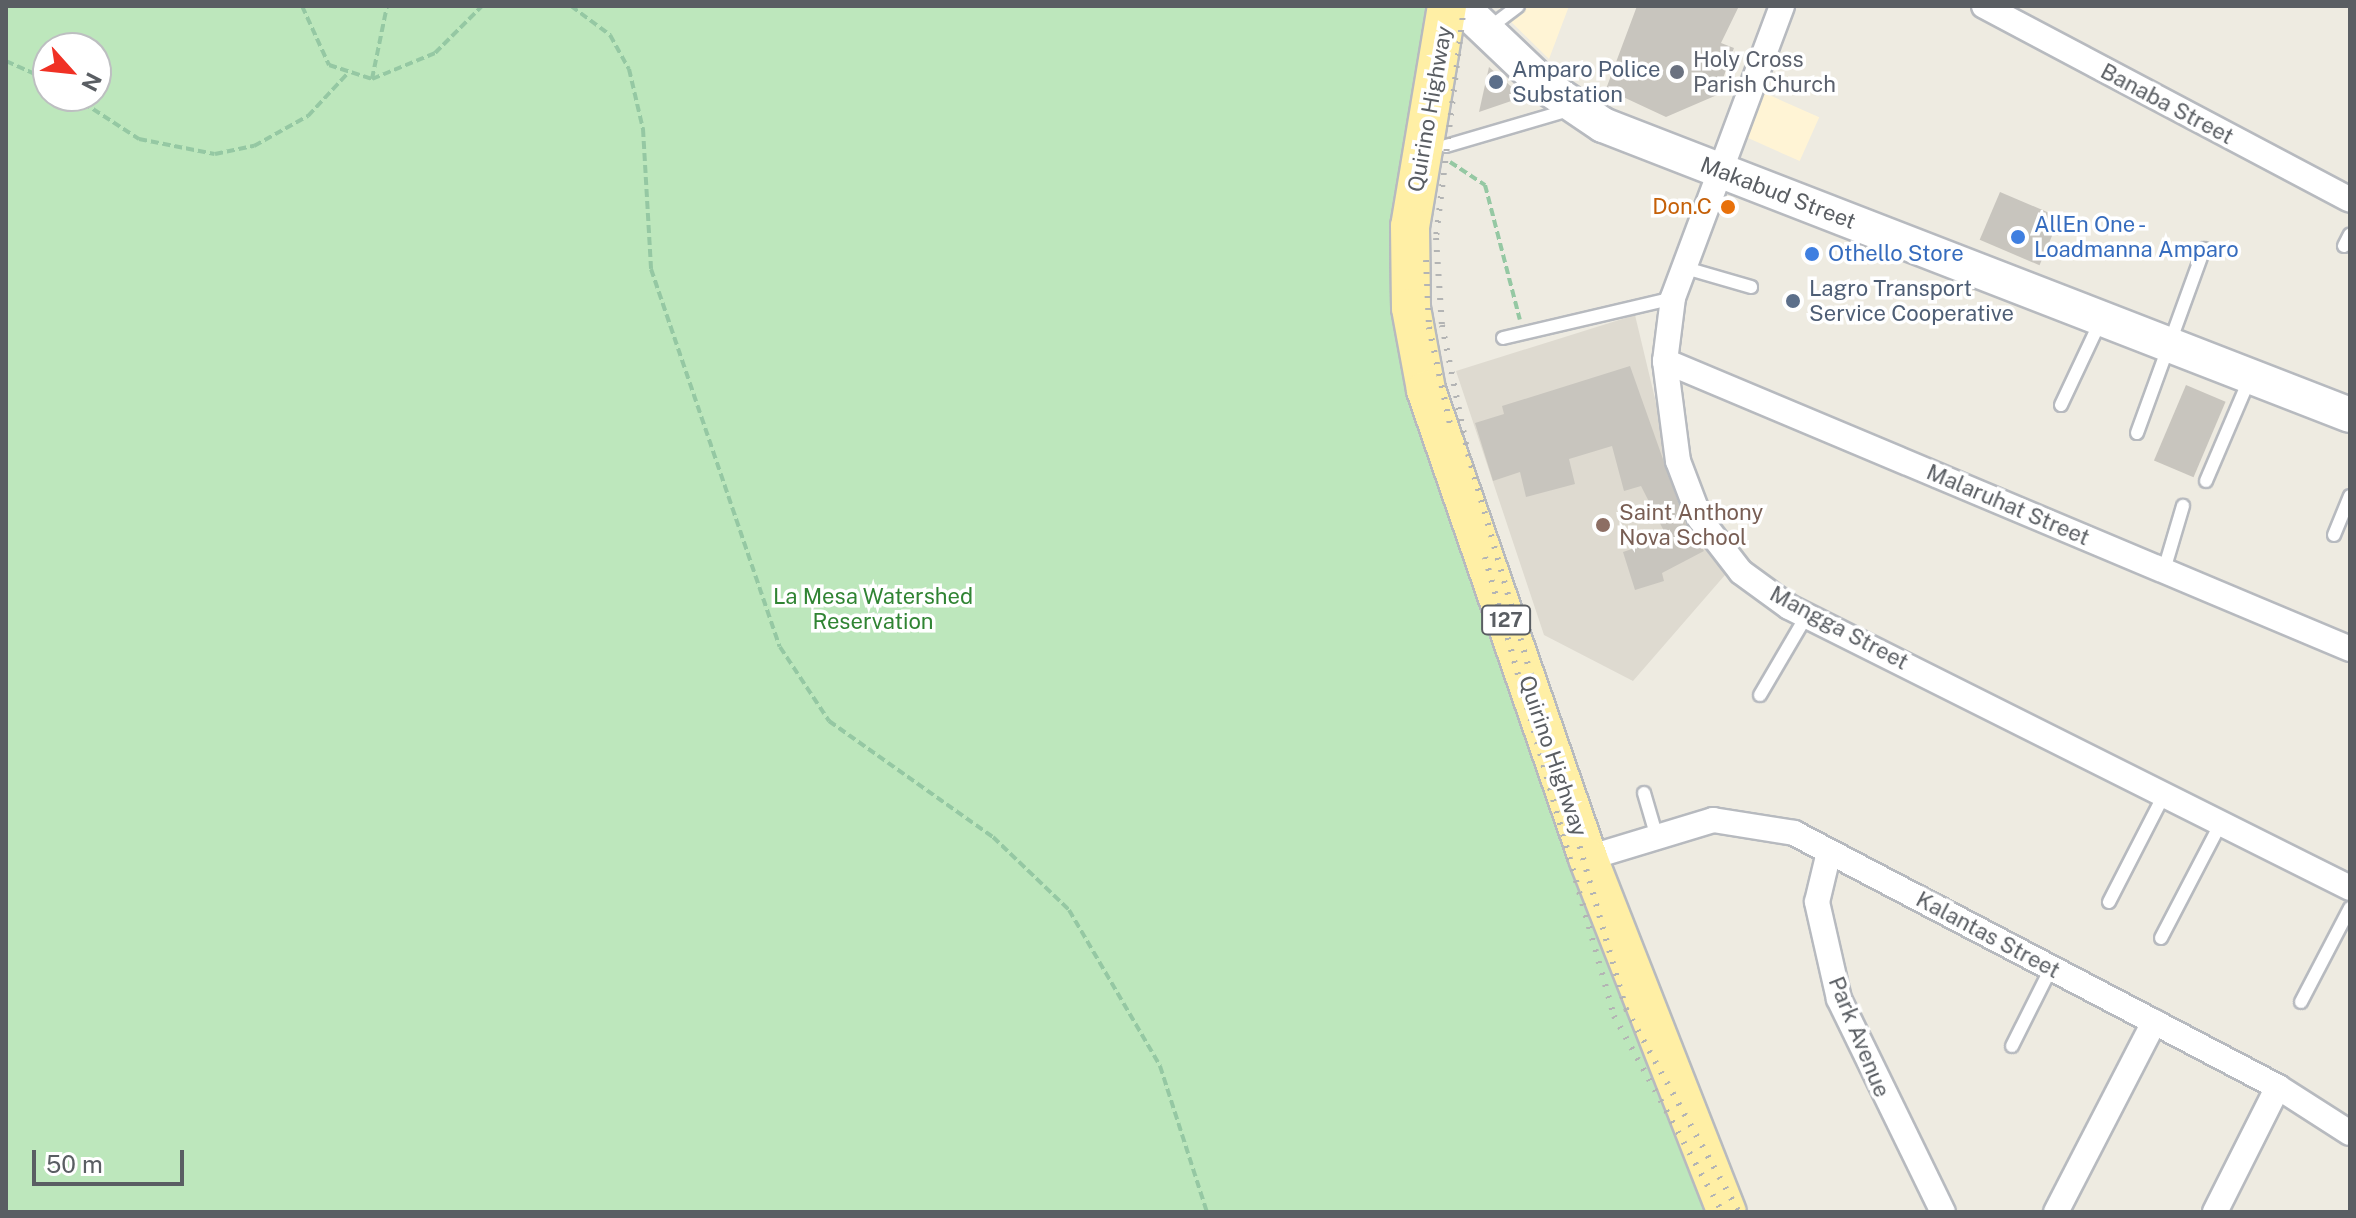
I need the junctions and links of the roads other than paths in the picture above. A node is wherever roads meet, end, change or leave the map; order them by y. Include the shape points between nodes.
1 (1518, 6) edge
2 (1782, 6) edge
3 (1984, 6) edge
4 (1465, 11) edge
5 (1575, 108) junction
6 (1445, 153) junction
7 (1719, 170) junction
8 (2350, 200) edge
9 (2204, 249) dead end
10 (1682, 267) junction
11 (1751, 287) dead end
12 (1673, 298) junction
13 (2101, 319) junction
14 (1503, 338) dead end
15 (2169, 345) junction
16 (1665, 361) junction
17 (2251, 377) junction
18 (2061, 405) dead end
19 (2350, 415) edge
20 (2137, 433) dead end
21 (2206, 481) dead end
22 (2350, 496) edge
23 (2183, 506) dead end
24 (2334, 535) dead end
25 (2164, 570) junction
26 (1807, 615) junction
27 (2350, 649) edge
28 (1760, 695) dead end
29 (1644, 793) dead end
30 (2165, 793) junction
31 (2222, 821) junction
32 (1656, 834) junction
33 (1829, 852) junction
34 (1598, 854) junction
35 (2347, 880) edge
36 (2109, 902) dead end
37 (2350, 908) edge
38 (2161, 938) dead end
39 (2051, 968) junction
40 (2301, 1002) dead end
41 (2154, 1022) junction
42 (2012, 1046) dead end
43 (2278, 1087) junction
44 (2350, 1133) edge
45 (1727, 1212) edge
46 (1751, 1212) edge
47 (1943, 1212) edge
48 (2056, 1212) edge
49 (2215, 1212) edge

1 - 4 lane
2 - 7 street, Mangga Street
3 - 8 street, Banaba Street
4 - 5 street, Makabud Street
4 - 6 main road, Quirino Highway / 127
4 - 34 main road, Quirino Highway / 127 via 1410,226 1411,308 1426,390
5 - 6 lane
5 - 7 street, Makabud Street
6 - 34 main road, Quirino Highway / 127 via 1435,292 1448,381
7 - 10 street, Mangga Street
7 - 13 street, Makabud Street
9 - 15 lane
10 - 11 lane
10 - 12 street, Mangga Street
12 - 14 lane
12 - 16 street, Mangga Street
13 - 15 street, Makabud Street
13 - 18 lane
15 - 17 street, Makabud Street
15 - 20 lane
16 - 25 street, Malaruhat Street
16 - 26 street, Mangga Street via 1678,461 1700,519 1741,572
17 - 19 street, Makabud Street
17 - 21 lane
22 - 24 lane
23 - 25 lane
25 - 27 street, Malaruhat Street
26 - 28 lane
26 - 30 street, Mangga Street
29 - 32 lane
30 - 31 street, Mangga Street
30 - 36 lane
31 - 35 street, Mangga Street
31 - 38 lane
32 - 33 street, Kalantas Street via 1713,820 1755,822
32 - 34 street, Kalantas Street
33 - 39 street, Kalantas Street
33 - 47 street, Park Avenue via 1817,902 1839,999
34 - 45 main road, Quirino Highway / 127
34 - 46 main road, Quirino Highway / 127
37 - 40 lane
39 - 41 street, Kalantas Street
39 - 42 lane
41 - 43 street, Kalantas Street
41 - 48 street
43 - 44 street, Kalantas Street
43 - 49 street

